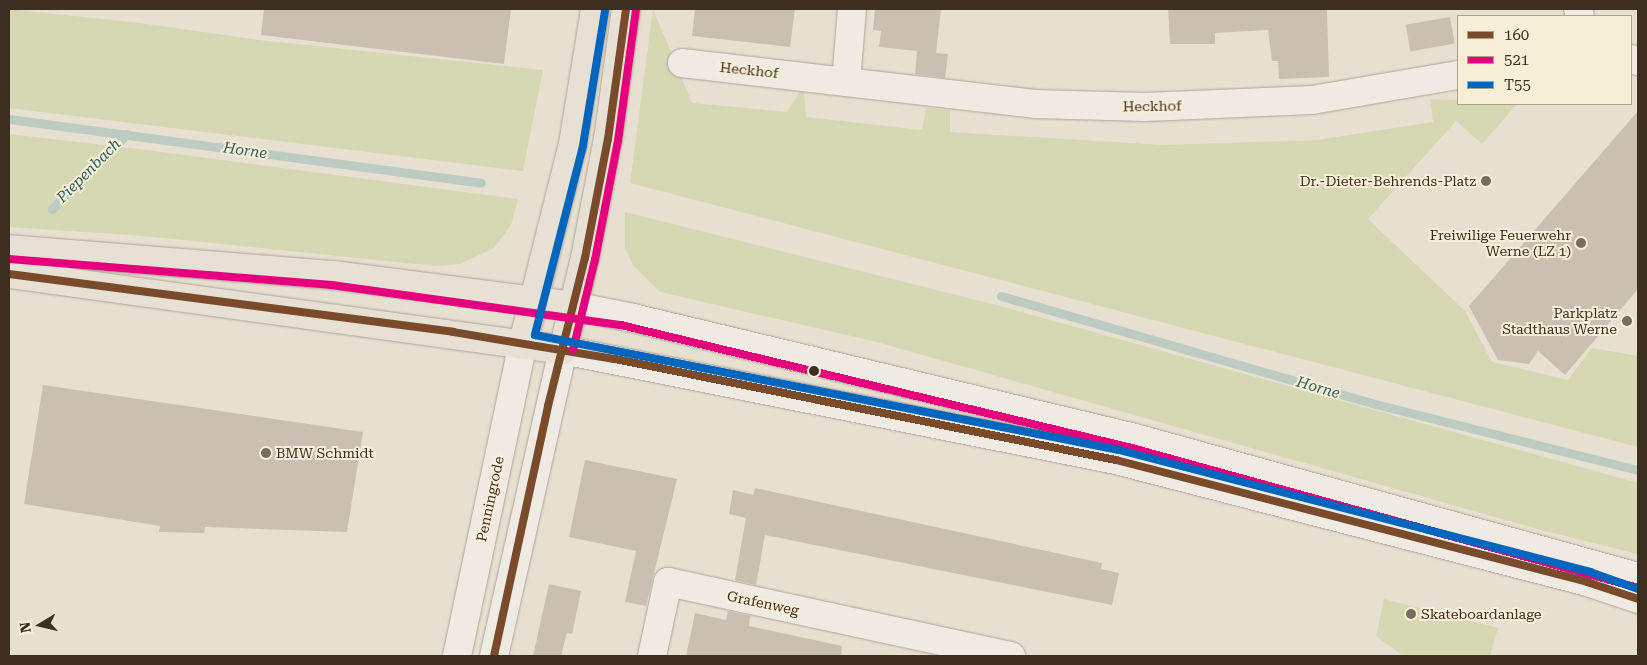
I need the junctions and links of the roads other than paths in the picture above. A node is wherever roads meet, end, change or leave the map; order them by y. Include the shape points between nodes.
1 (595, 9) edge
2 (626, 9) edge
3 (852, 9) edge
4 (682, 63) dead end
5 (1457, 75) edge
6 (846, 82) junction
7 (9, 249) edge
8 (9, 274) edge
9 (534, 301) junction
10 (574, 306) junction
11 (523, 342) junction
12 (562, 350) junction
13 (1638, 577) edge
14 (1638, 599) edge
15 (930, 648) edge
16 (457, 656) edge
17 (494, 656) edge
18 (652, 656) edge
19 (1011, 656) edge

1 - 9 main road via 573,144
2 - 10 main road via 608,139
3 - 6 main road
4 - 6 main road, Heckhof
5 - 6 main road, Heckhof via 1312,100 1145,107 1035,104
7 - 9 main road via 323,274
8 - 11 main road
9 - 10 main road
9 - 11 main road
10 - 12 main road
10 - 13 main road via 1135,438
11 - 12 main road
11 - 16 main road, Penningrode
12 - 14 main road via 1116,460 1586,582
12 - 17 main road
15 - 18 main road, Grafenweg via 668,582
15 - 19 main road, Grafenweg

